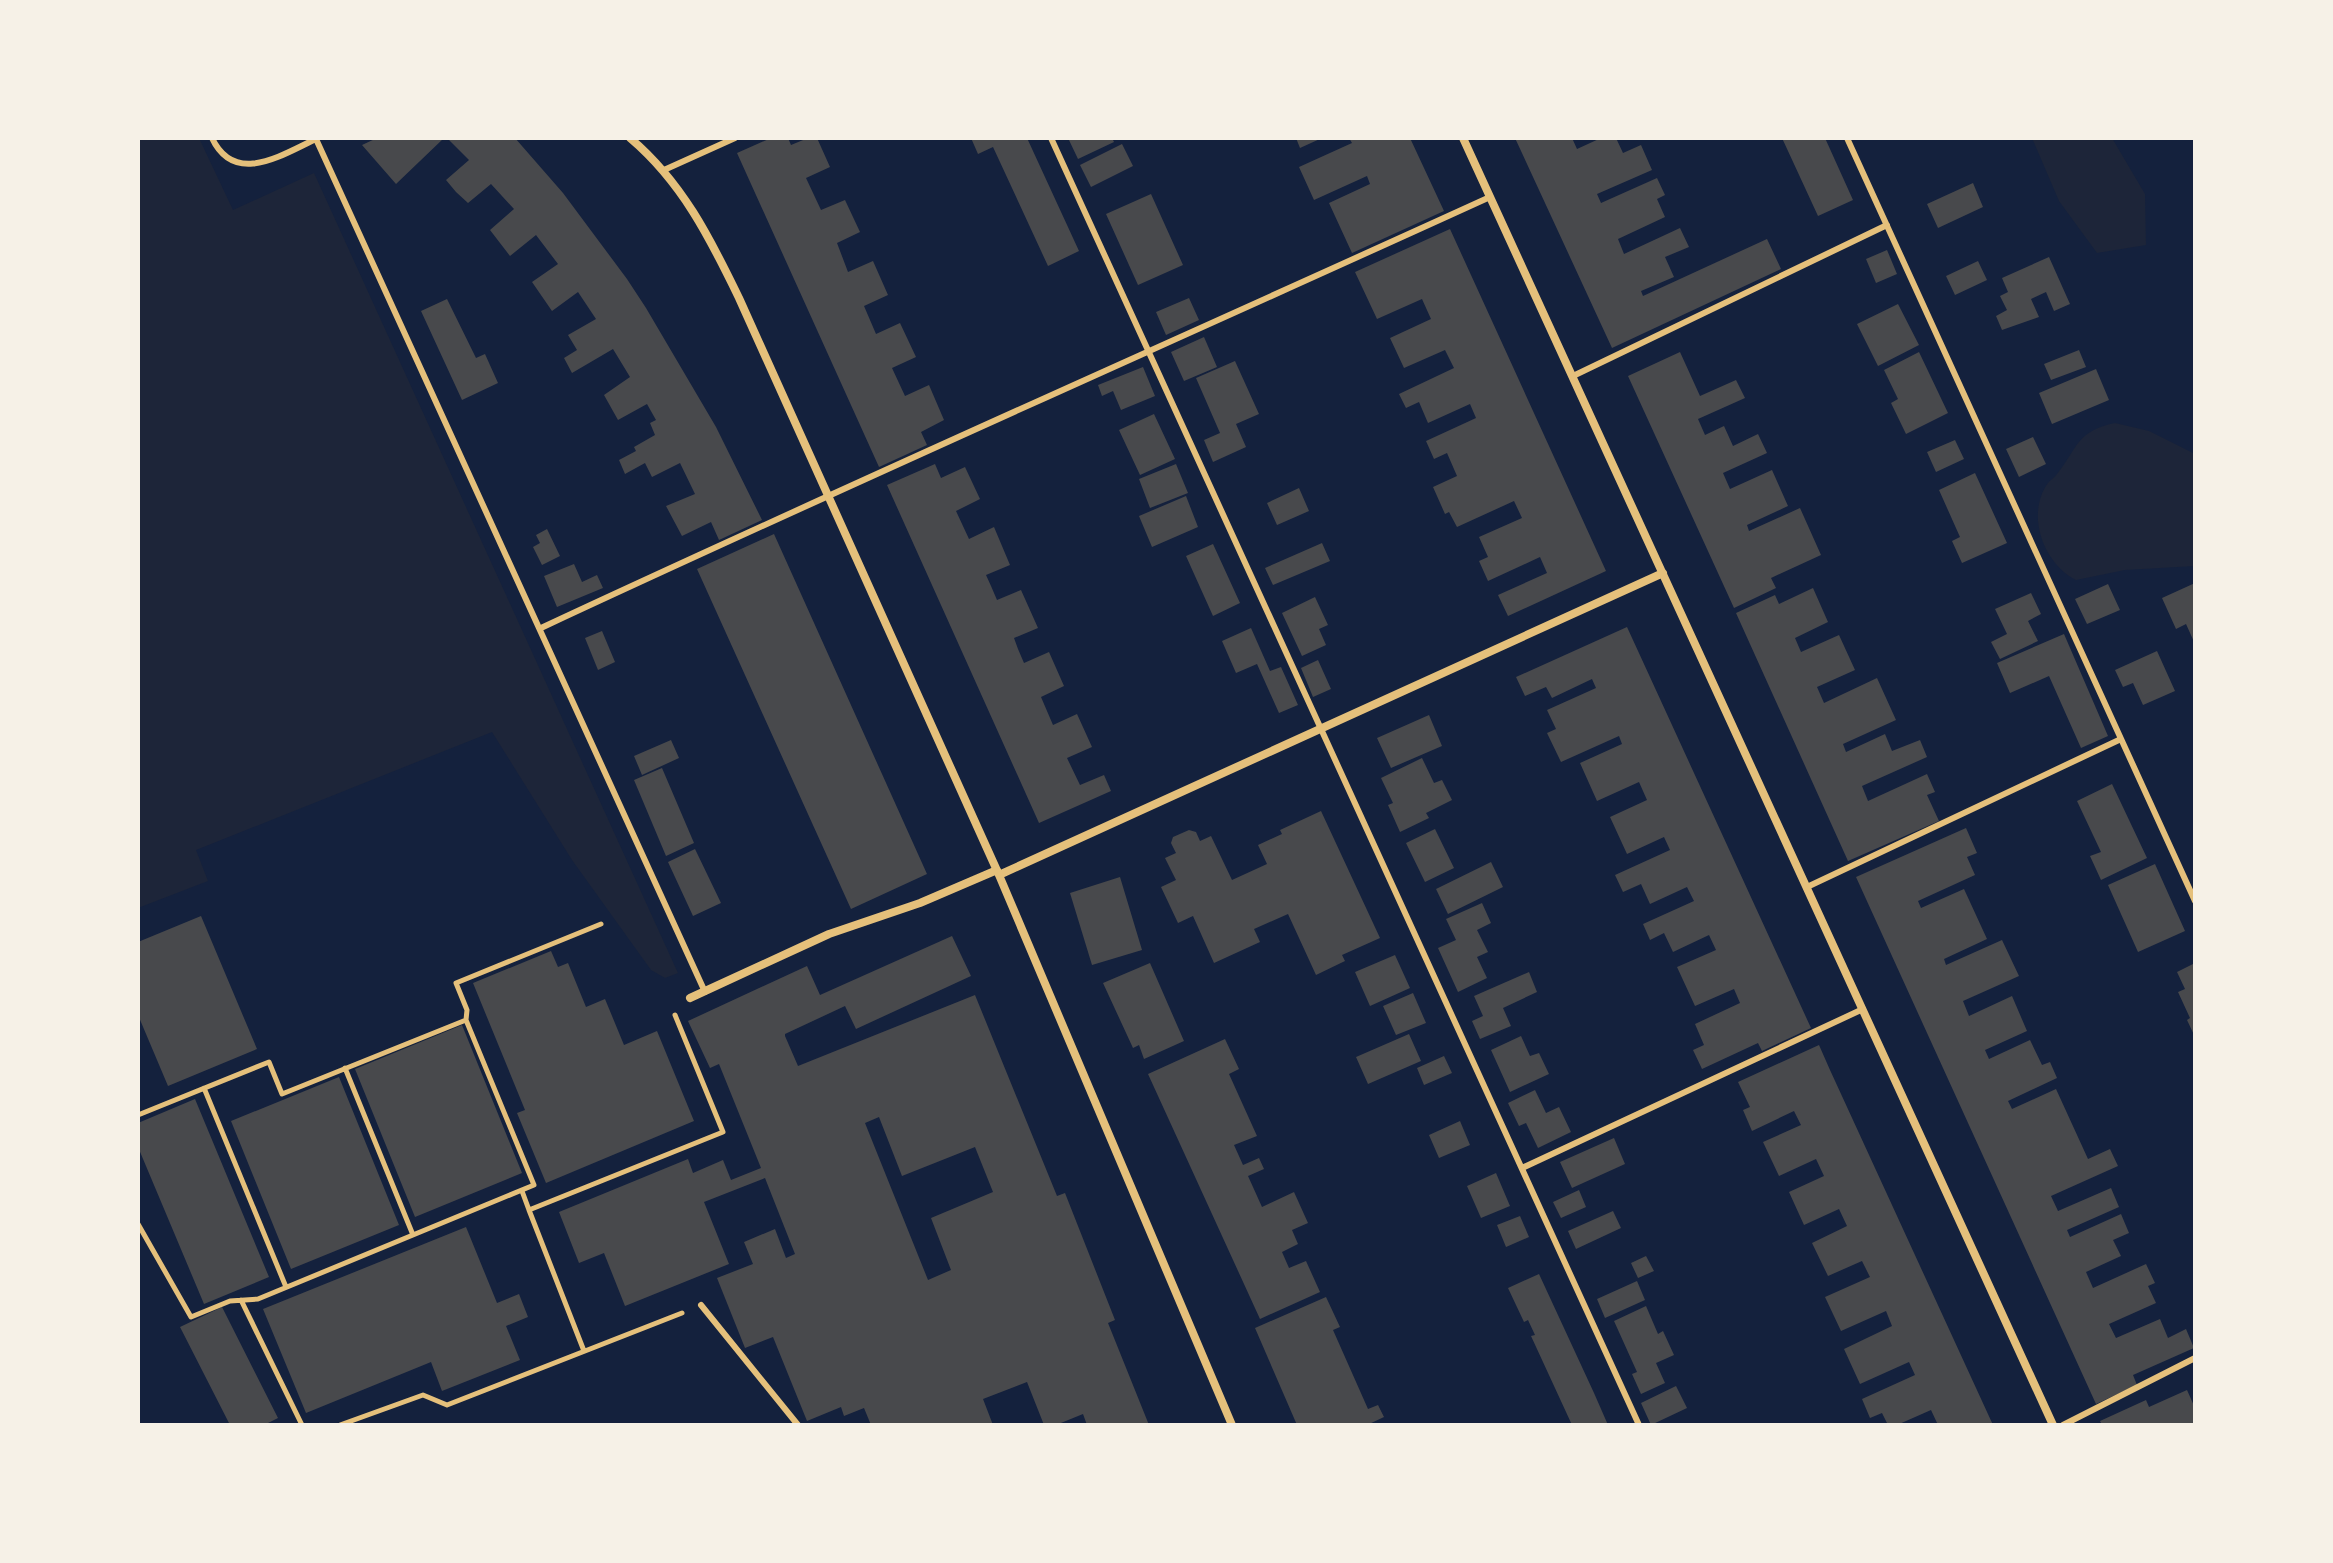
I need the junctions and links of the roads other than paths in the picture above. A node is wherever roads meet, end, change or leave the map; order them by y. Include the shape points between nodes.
1 (212, 138) edge
2 (317, 138) edge
3 (630, 138) edge
4 (735, 138) edge
5 (1051, 138) edge
6 (1463, 138) edge
7 (1847, 138) edge
8 (664, 170) junction
9 (1490, 197) junction
10 (1887, 225) junction
11 (1149, 353) junction
12 (1573, 376) junction
13 (825, 495) junction
14 (1663, 573) junction
15 (541, 628) junction
16 (1322, 728) junction
17 (2121, 739) junction
18 (998, 873) junction
19 (1807, 887) junction
20 (2195, 901) edge
21 (705, 992) junction
22 (690, 998) dead end
23 (1863, 1009) junction
24 (1522, 1168) junction
25 (701, 1305) road end
26 (2195, 1358) edge
27 (798, 1425) edge
28 (1232, 1425) edge
29 (1639, 1425) edge
30 (2053, 1425) edge
31 (2063, 1425) edge

1 - 2 lane via 217,148 242,165 259,164
2 - 15 lane
3 - 8 street
4 - 8 lane
5 - 11 lane
6 - 9 street
7 - 10 lane
8 - 13 street via 716,251
9 - 11 lane
9 - 12 street
10 - 12 lane
10 - 17 lane
11 - 13 lane
11 - 16 lane
12 - 14 street
13 - 15 lane
13 - 18 street
14 - 16 street
14 - 19 street
15 - 21 lane
16 - 18 street
16 - 24 lane
17 - 19 lane
17 - 20 lane
18 - 21 street via 829,934
18 - 28 street
19 - 23 street
21 - 22 street
23 - 24 lane
23 - 30 street
24 - 29 lane
25 - 27 lane
26 - 31 lane

